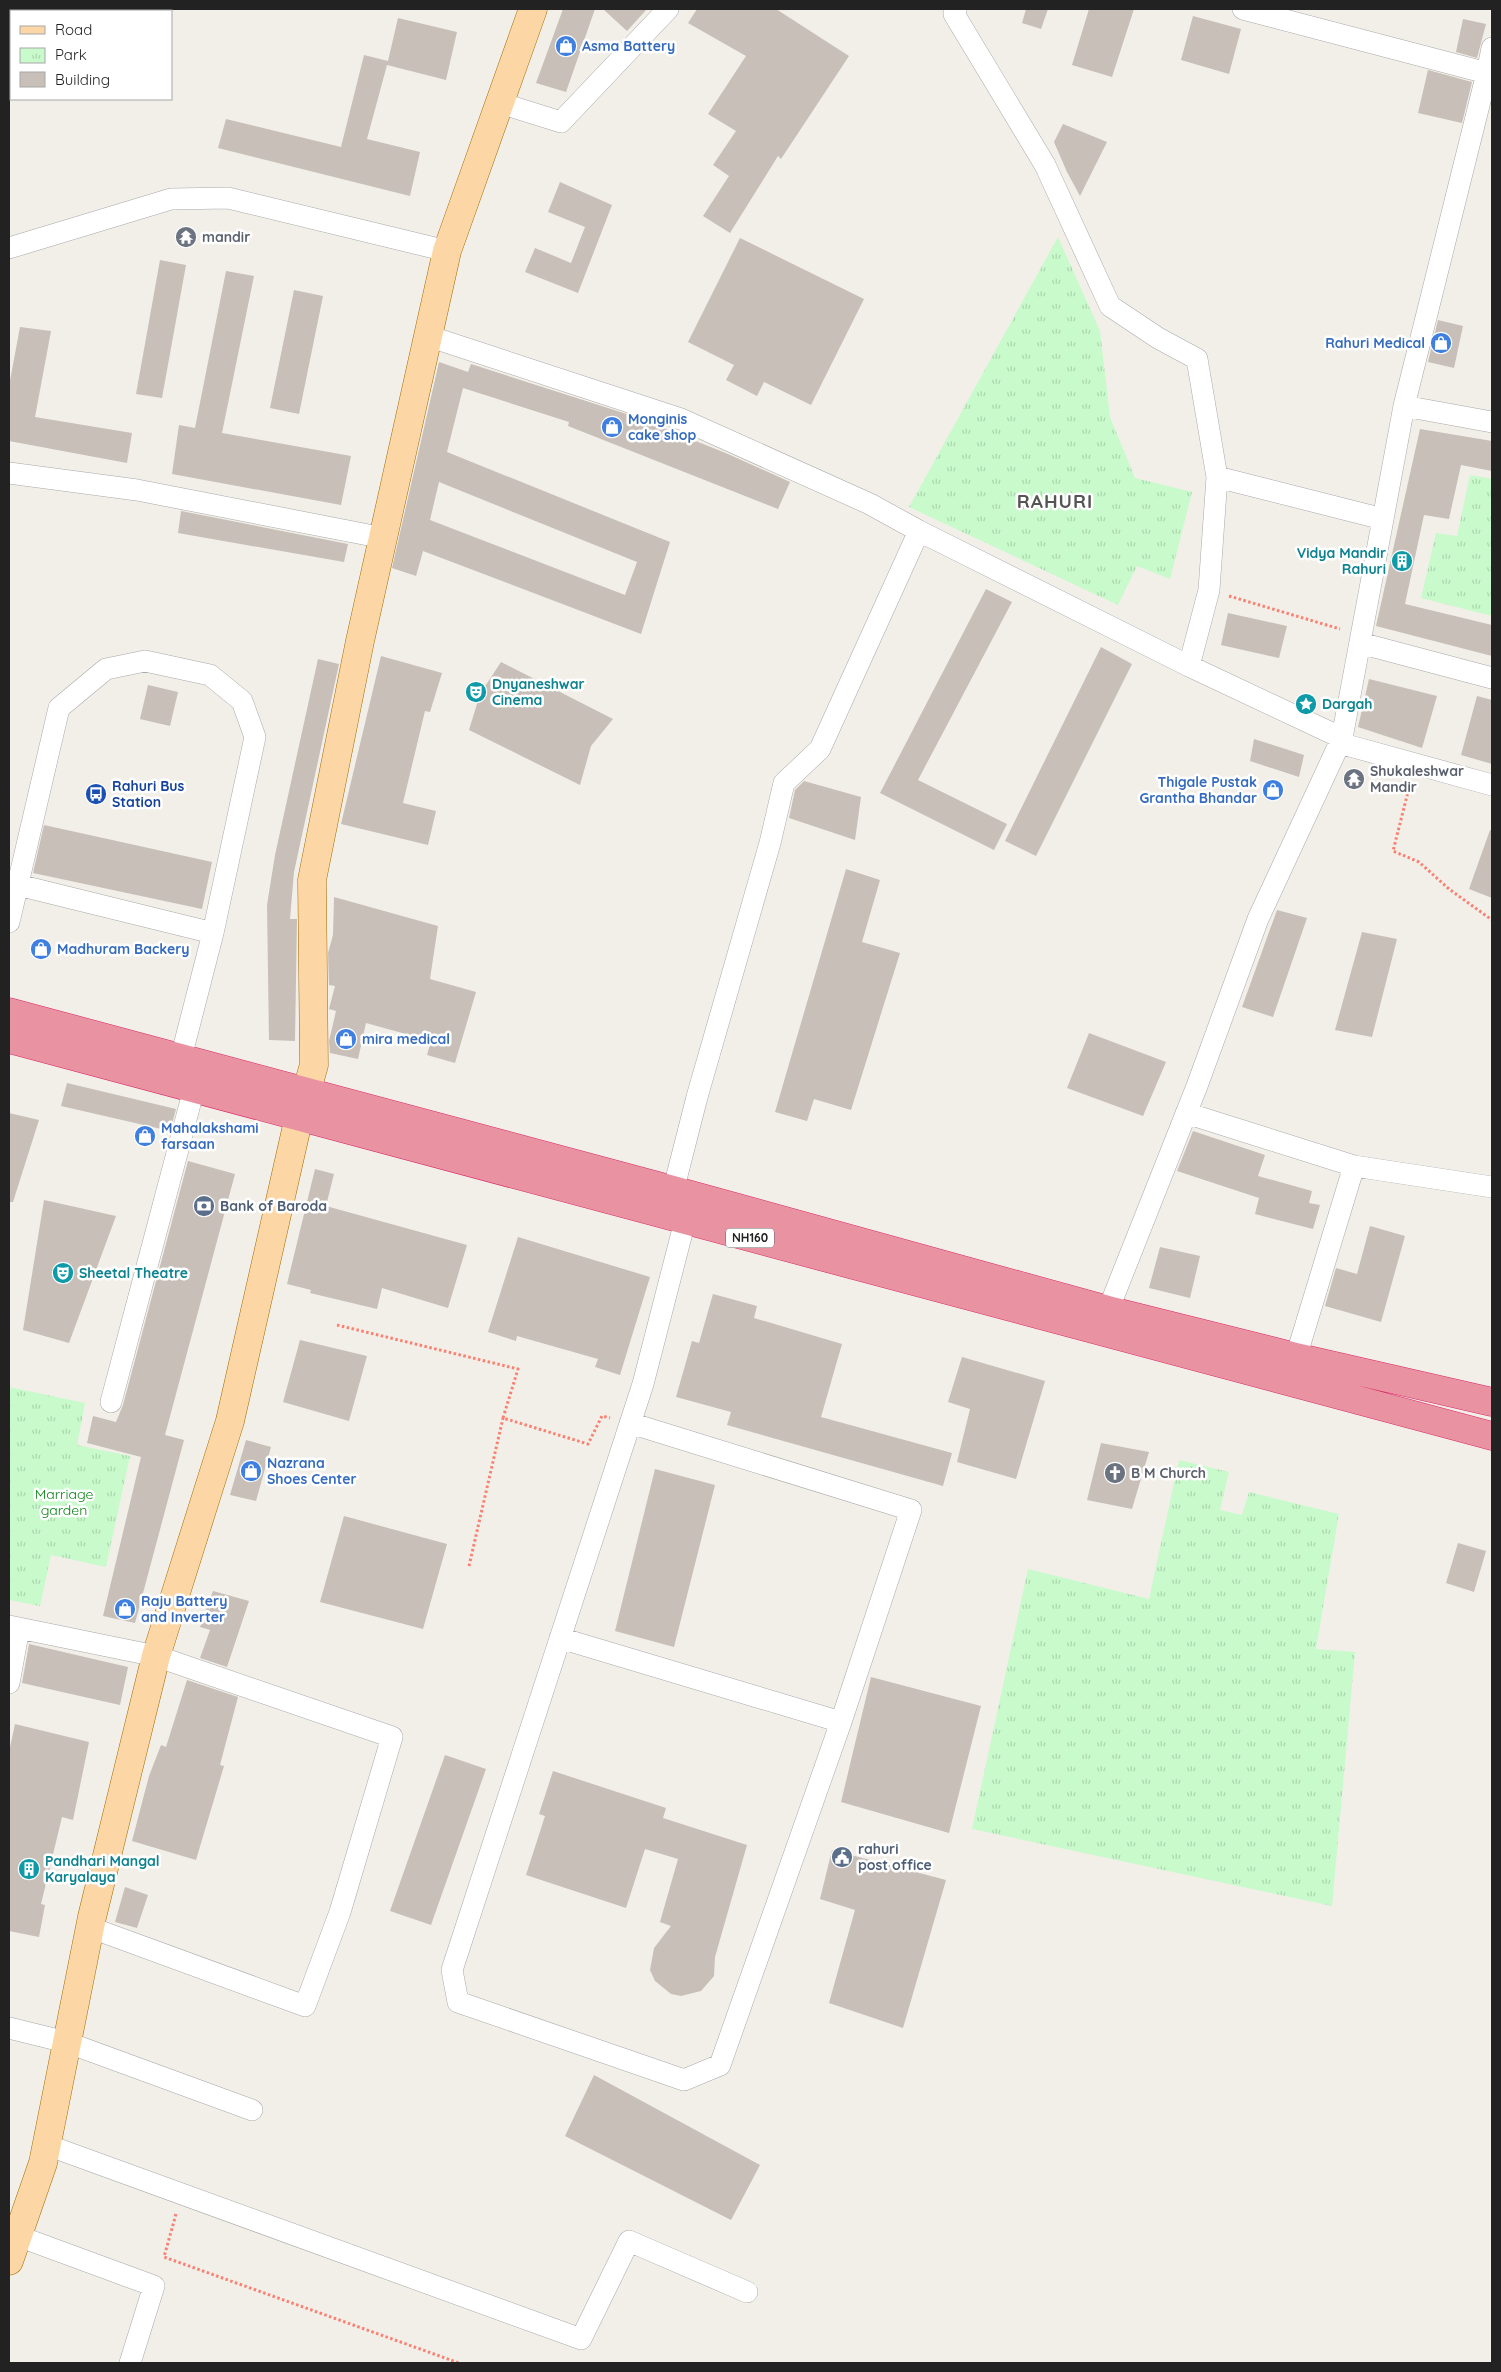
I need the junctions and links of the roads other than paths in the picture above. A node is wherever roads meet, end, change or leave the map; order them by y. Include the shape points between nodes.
1 (533, 9) edge
2 (668, 9) edge
3 (956, 9) edge
4 (1243, 9) edge
5 (1492, 48) edge
6 (1489, 73) edge
7 (500, 103) junction
8 (9, 248) edge
9 (446, 251) junction
10 (428, 336) junction
11 (1404, 406) junction
12 (1492, 422) edge
13 (9, 473) edge
14 (1217, 477) junction
15 (1383, 519) junction
16 (919, 531) junction
17 (384, 538) junction
18 (1360, 639) junction
19 (1189, 666) junction
20 (1492, 678) edge
21 (1340, 741) junction
22 (1492, 785) edge
23 (18, 885) junction
24 (9, 922) edge
25 (213, 933) junction
26 (9, 1012) edge
27 (9, 1039) edge
28 (192, 1059) junction
29 (184, 1086) junction
30 (307, 1091) junction
31 (1186, 1113) junction
32 (299, 1117) junction
33 (1354, 1166) junction
34 (1492, 1186) edge
35 (673, 1190) junction
36 (676, 1218) junction
37 (880, 1260) junction
38 (1104, 1321) junction
39 (1296, 1357) junction
40 (1453, 1393) junction
41 (111, 1402) dead end
42 (1492, 1402) edge
43 (630, 1422) junction
44 (1445, 1424) junction
45 (1492, 1436) edge
46 (14, 1627) edge
47 (560, 1638) junction
48 (156, 1656) junction
49 (9, 1682) edge
50 (842, 1722) junction
51 (89, 1927) junction
52 (9, 2028) edge
53 (66, 2042) junction
54 (252, 2110) dead end
55 (46, 2144) junction
56 (18, 2236) junction
57 (9, 2261) edge
58 (747, 2292) dead end
59 (130, 2363) edge

1 - 7 main road
2 - 7 street via 561,122
3 - 14 street via 954,14 1045,165 1110,306 1197,359
4 - 6 street
5 - 6 street
6 - 11 street
7 - 9 main road
8 - 9 street via 171,199 228,198
9 - 10 main road
10 - 16 street via 680,419 870,504
10 - 17 main road
11 - 12 street
11 - 15 street
13 - 17 street via 137,490
14 - 15 street
14 - 19 street via 1209,590
15 - 18 street
16 - 19 street
16 - 35 street via 820,749 784,783
17 - 30 main road via 312,880 314,1066
18 - 20 street
18 - 21 street
19 - 21 street
21 - 22 street
21 - 31 street via 1258,919
23 - 24 street
23 - 25 street
23 - 25 street via 59,708 106,669 145,661 210,675 242,701 255,737
25 - 28 street
26 - 28 highway, NH160
27 - 29 highway, NH160
28 - 29 street
28 - 30 highway, NH160
29 - 32 highway, NH160
29 - 41 street
30 - 32 main road
30 - 35 highway, NH160
31 - 33 street
31 - 38 street
32 - 36 highway, NH160
32 - 48 main road via 230,1421
33 - 34 street
33 - 39 street
35 - 36 street
35 - 37 highway, NH160
36 - 37 highway, NH160
36 - 43 street via 643,1384
37 - 38 highway, NH160
38 - 39 highway, NH160
38 - 44 highway, NH160
39 - 40 highway, NH160
40 - 42 highway, NH160
40 - 44 highway
43 - 47 street
43 - 50 street via 911,1510
44 - 45 highway, NH160
46 - 48 street
46 - 49 street
47 - 50 street
47 - 50 street via 452,1970 458,2002 684,2080 720,2065
48 - 51 main road
48 - 51 street via 392,1737 340,1912 305,2006
51 - 53 main road
52 - 53 street
53 - 54 street
53 - 55 main road
55 - 56 main road via 43,2163
55 - 58 street via 581,2339 629,2241
56 - 57 main road
56 - 59 street via 154,2286

